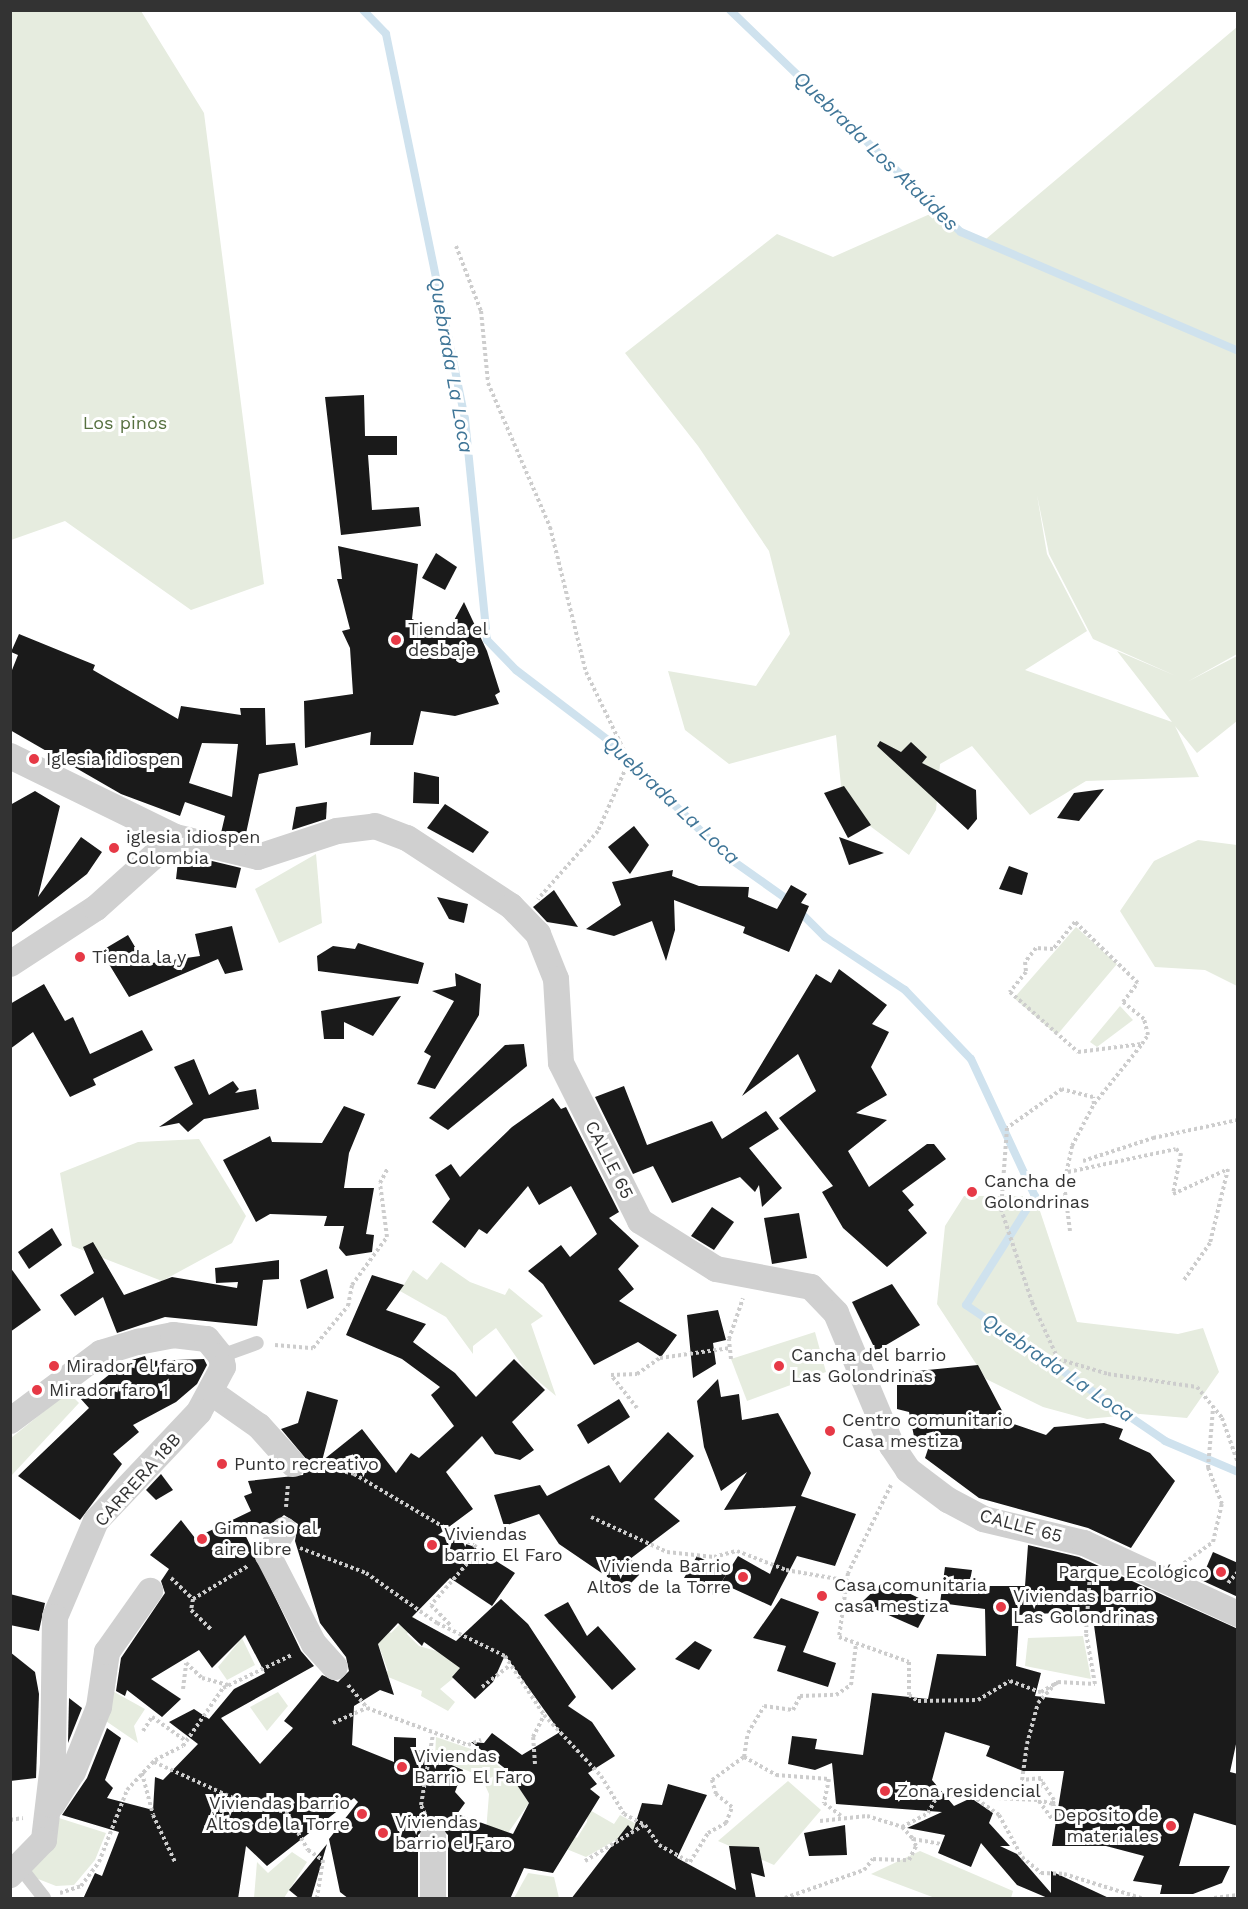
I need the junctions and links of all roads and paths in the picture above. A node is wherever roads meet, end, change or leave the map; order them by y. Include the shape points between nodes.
1 (456, 246) dead end
2 (16, 761) edge
3 (175, 837) junction
4 (518, 914) junction
5 (10, 963) edge
6 (1142, 1044) junction
7 (1094, 1104) junction
8 (1238, 1120) edge
9 (1089, 1164) junction
10 (388, 1168) dead end
11 (1067, 1173) junction
12 (1070, 1231) dead end
13 (752, 1275) junction
14 (1184, 1280) dead end
15 (257, 1343) joint
16 (730, 1348) junction
17 (221, 1356) junction
18 (731, 1359) dead end
19 (212, 1393) junction
20 (1213, 1407) junction
21 (637, 1408) dead end
22 (10, 1421) edge
23 (1236, 1461) edge
24 (291, 1462) junction
25 (908, 1470) junction
26 (591, 1517) dead end
27 (279, 1537) junction
28 (1094, 1548) junction
29 (849, 1581) junction
30 (1170, 1583) junction
31 (150, 1591) joint
32 (193, 1599) junction
33 (1238, 1614) edge
34 (452, 1627) junction
35 (211, 1629) dead end
36 (314, 1644) junction
37 (856, 1644) junction
38 (335, 1666) dead end
39 (509, 1666) junction
40 (1058, 1682) junction
41 (228, 1685) junction
42 (482, 1687) dead end
43 (183, 1689) dead end
44 (544, 1715) junction
45 (333, 1723) dead end
46 (143, 1731) dead end
47 (433, 1734) junction
48 (481, 1740) dead end
49 (186, 1741) junction
50 (744, 1757) junction
51 (154, 1761) junction
52 (535, 1764) dead end
53 (142, 1773) junction
54 (1041, 1780) junction
55 (971, 1796) junction
56 (228, 1797) junction
57 (1038, 1800) junction
58 (1053, 1804) junction
59 (421, 1805) dead end
60 (49, 1811) junction
61 (840, 1816) junction
62 (1052, 1819) dead end
63 (1059, 1819) dead end
64 (820, 1821) dead end
65 (645, 1825) junction
66 (204, 1827) dead end
67 (902, 1827) junction
68 (433, 1836) dead end
69 (913, 1839) junction
70 (941, 1844) dead end
71 (585, 1861) dead end
72 (175, 1862) dead end
73 (21, 1875) edge
74 (1238, 1895) edge
75 (44, 1899) edge
76 (318, 1899) edge
77 (433, 1899) edge
78 (785, 1899) edge
79 (1141, 1899) edge
80 (1214, 1899) edge

1 - 4 path via 481,310 488,383 550,527 586,672 629,761 598,831 538,899
2 - 3 street, CALLE 65
3 - 4 street, CALLE 65 via 258,857 337,831 375,826 407,838
3 - 5 street via 96,908
4 - 13 street, CALLE 65 via 538,934 556,980 561,1064 640,1221 716,1269
6 - 6 path via 1078,1052 1010,992 1026,972 1025,962 1036,948 1053,949 1076,922 1138,983 1123,1002 1144,1019 1148,1035
6 - 7 path
7 - 11 path via 1072,1146
7 - 20 path via 1093,1097 1062,1089 1007,1128 1004,1218 1016,1253 1059,1359 1108,1374 1197,1387
8 - 9 path via 1153,1138 1083,1161
9 - 11 path
9 - 14 path via 1176,1149 1181,1154 1173,1194 1228,1169 1210,1243
10 - 15 path via 380,1183 387,1237 352,1285 348,1306 325,1338 313,1348
11 - 12 path
13 - 16 path
13 - 25 street, CALLE 65 via 810,1287 836,1313 892,1446
15 - 17 lane
16 - 18 path
16 - 21 path via 660,1358 637,1374 611,1375
17 - 19 street, CARRERA 18B
17 - 22 street via 207,1339 172,1335 101,1353
19 - 24 street via 259,1426
19 - 60 street, CARRERA 18B via 96,1521 55,1617
20 - 23 path
20 - 30 path via 1209,1468 1221,1492 1213,1542 1177,1569
24 - 27 path
24 - 34 path via 354,1473 474,1545 479,1551 431,1605
25 - 28 street, CALLE 65 via 983,1519
25 - 29 path via 894,1479 848,1573
26 - 29 path via 667,1552 714,1557 737,1551 786,1570
27 - 32 path
27 - 34 path via 366,1573 410,1606
27 - 36 street via 268,1556
28 - 30 street, CALLE 65
28 - 40 path via 1086,1612 1095,1684
29 - 37 path via 839,1637
30 - 33 street, CALLE 65
31 - 32 path via 163,1572
31 - 60 street via 106,1652 99,1707 73,1772
32 - 35 path via 191,1610
34 - 39 path via 491,1646
36 - 38 street
36 - 41 path
37 - 40 path via 909,1662 909,1695 924,1702 978,1700 1010,1681 1041,1692
37 - 50 path via 851,1685 836,1695 800,1696 794,1710 764,1706 748,1733
39 - 42 path
39 - 44 path
40 - 54 path via 1038,1703 1027,1744 1022,1780
41 - 43 path via 202,1678 186,1663
41 - 49 path
44 - 52 path via 533,1737
44 - 65 path via 597,1772 624,1814
45 - 47 path via 367,1708
46 - 49 path via 152,1717
47 - 48 path via 468,1745
47 - 59 path
49 - 51 path
50 - 61 path via 776,1775 829,1779 824,1803
50 - 65 path via 712,1780 716,1794 732,1807 726,1823 708,1833 693,1862 659,1845
51 - 53 path
51 - 56 path
53 - 72 path via 153,1815
53 - 73 path via 127,1790 99,1862 81,1886 57,1894
54 - 57 path
54 - 58 path via 1055,1793
55 - 57 path
55 - 67 path via 938,1795 928,1813
55 - 79 path via 999,1815 1010,1840 1041,1873 1064,1874
56 - 66 path via 214,1830
56 - 76 path via 286,1812 308,1850 323,1860
57 - 58 path
57 - 62 path
58 - 63 path
60 - 73 street, CARRERA 18B via 44,1840
61 - 64 path
61 - 67 path via 867,1816
65 - 71 path
67 - 69 path
68 - 77 street
69 - 70 path
69 - 78 path via 916,1846 909,1860 873,1859 864,1870
73 - 75 lane
74 - 80 path

